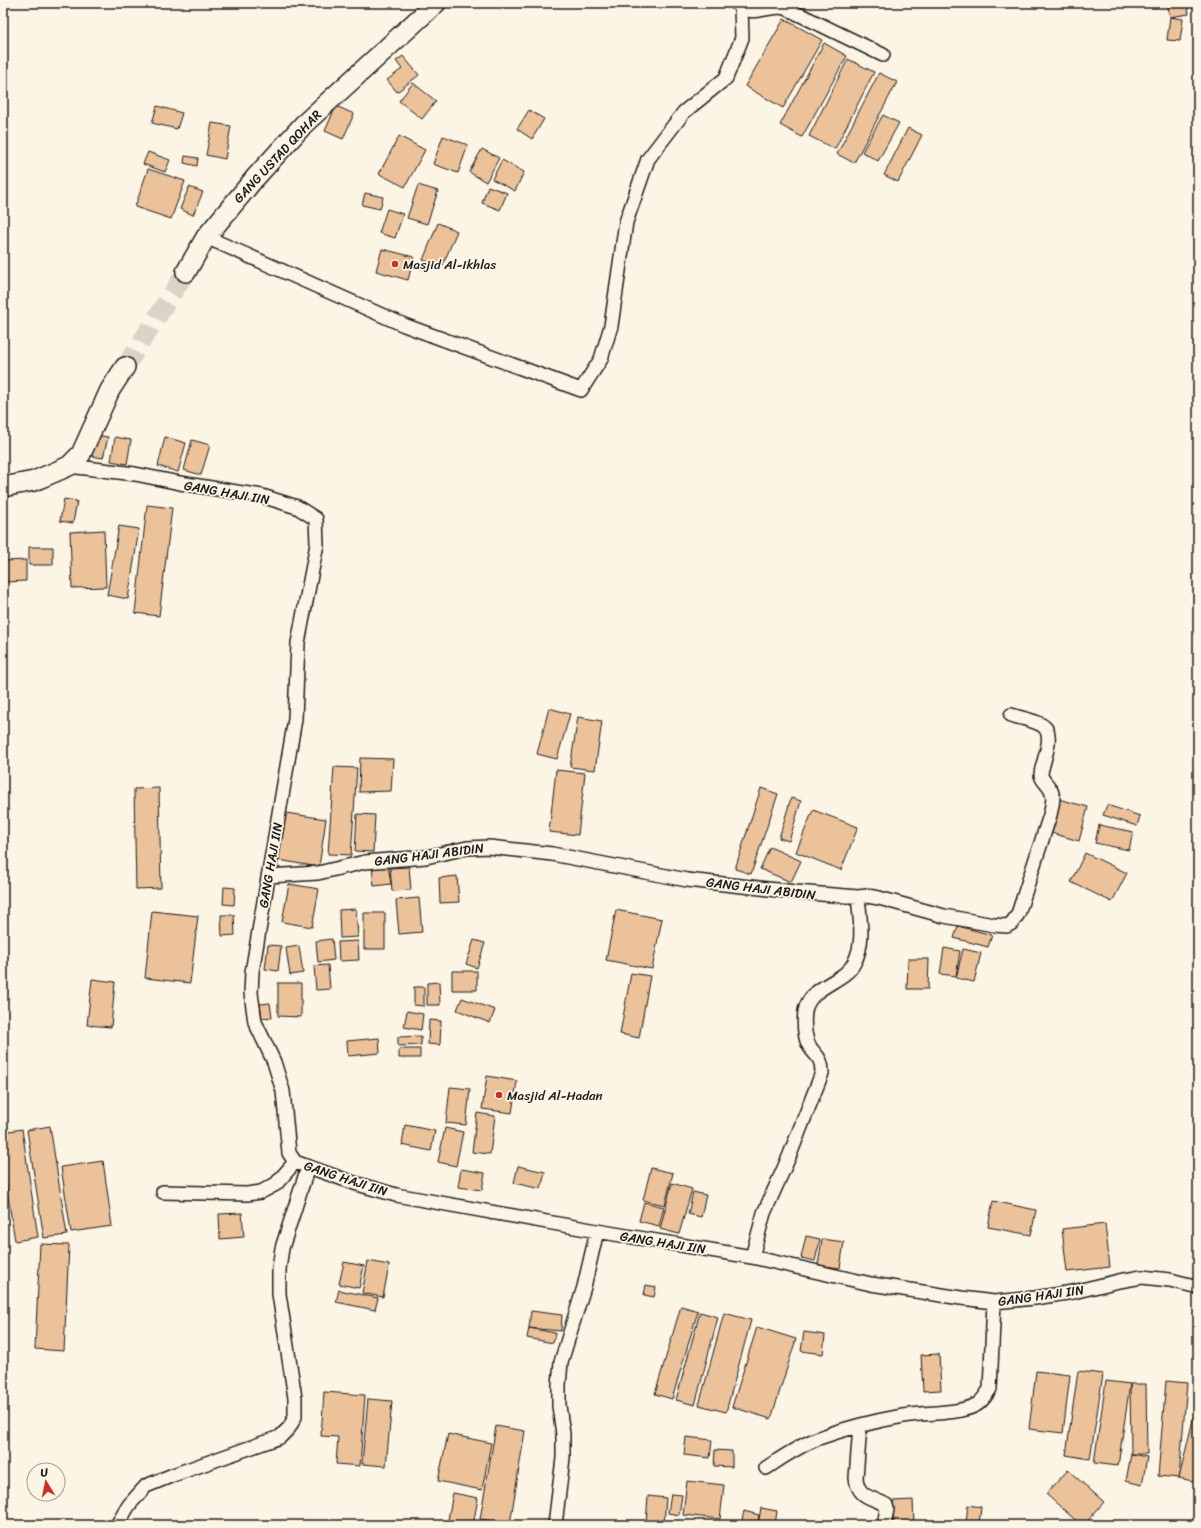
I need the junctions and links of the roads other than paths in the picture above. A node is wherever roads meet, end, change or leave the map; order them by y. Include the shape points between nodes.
1 (436, 3) edge
2 (739, 6) edge
3 (883, 55) dead end
4 (206, 237) junction
5 (186, 272) tunnel mouth
6 (125, 367) tunnel mouth
7 (70, 466) junction
8 (3, 487) edge
9 (1011, 715) dead end
10 (268, 876) junction
11 (858, 897) junction
12 (295, 1162) junction
13 (308, 1167) junction
14 (163, 1192) dead end
15 (597, 1231) junction
16 (752, 1257) junction
17 (1198, 1287) edge
18 (994, 1302) junction
19 (860, 1426) junction
20 (766, 1468) dead end
21 (117, 1525) edge
22 (554, 1525) edge
23 (884, 1525) edge

1 - 4 street, GANG USTAD QOHAR via 304,124 254,178
2 - 3 street via 749,11 786,8
2 - 4 street via 742,38 726,78 684,112 648,159 626,222 611,326 601,359 581,390 404,325
4 - 5 street, GANG USTAD QOHAR
6 - 7 street via 110,390 81,454
7 - 8 street via 34,482
7 - 10 street, GANG HAJI IIN via 135,474 262,496 296,507 316,519 317,544 298,643 295,720
9 - 11 street, GANG HAJI ABIDIN via 1047,728 1049,740 1041,775 1053,795 1050,815 1018,914 1012,924 994,925 944,916 879,898
10 - 11 street, GANG HAJI ABIDIN via 318,873 365,862 426,857 467,848 489,847 552,854 687,880
10 - 12 street, GANG HAJI IIN via 252,972 251,993 255,1022 274,1062 283,1092 289,1153
11 - 16 street via 862,922 860,946 855,963 847,973 816,992 806,1009 807,1041 820,1059 822,1073 764,1212
12 - 13 street, GANG HAJI IIN
12 - 14 street via 276,1184 262,1192
13 - 15 street, GANG HAJI IIN via 396,1195
13 - 21 street via 282,1248 279,1269 279,1294 295,1398 295,1417 280,1437 146,1486 129,1505
15 - 16 street, GANG HAJI IIN
15 - 22 street via 584,1287 561,1362 559,1406 563,1458
16 - 18 street, GANG HAJI IIN via 871,1284
17 - 18 street, GANG HAJI IIN via 1142,1277 1073,1292
18 - 19 street via 990,1389 983,1399 976,1405 963,1409 904,1416
19 - 20 street via 819,1438
19 - 23 street via 857,1487 863,1495 886,1505

